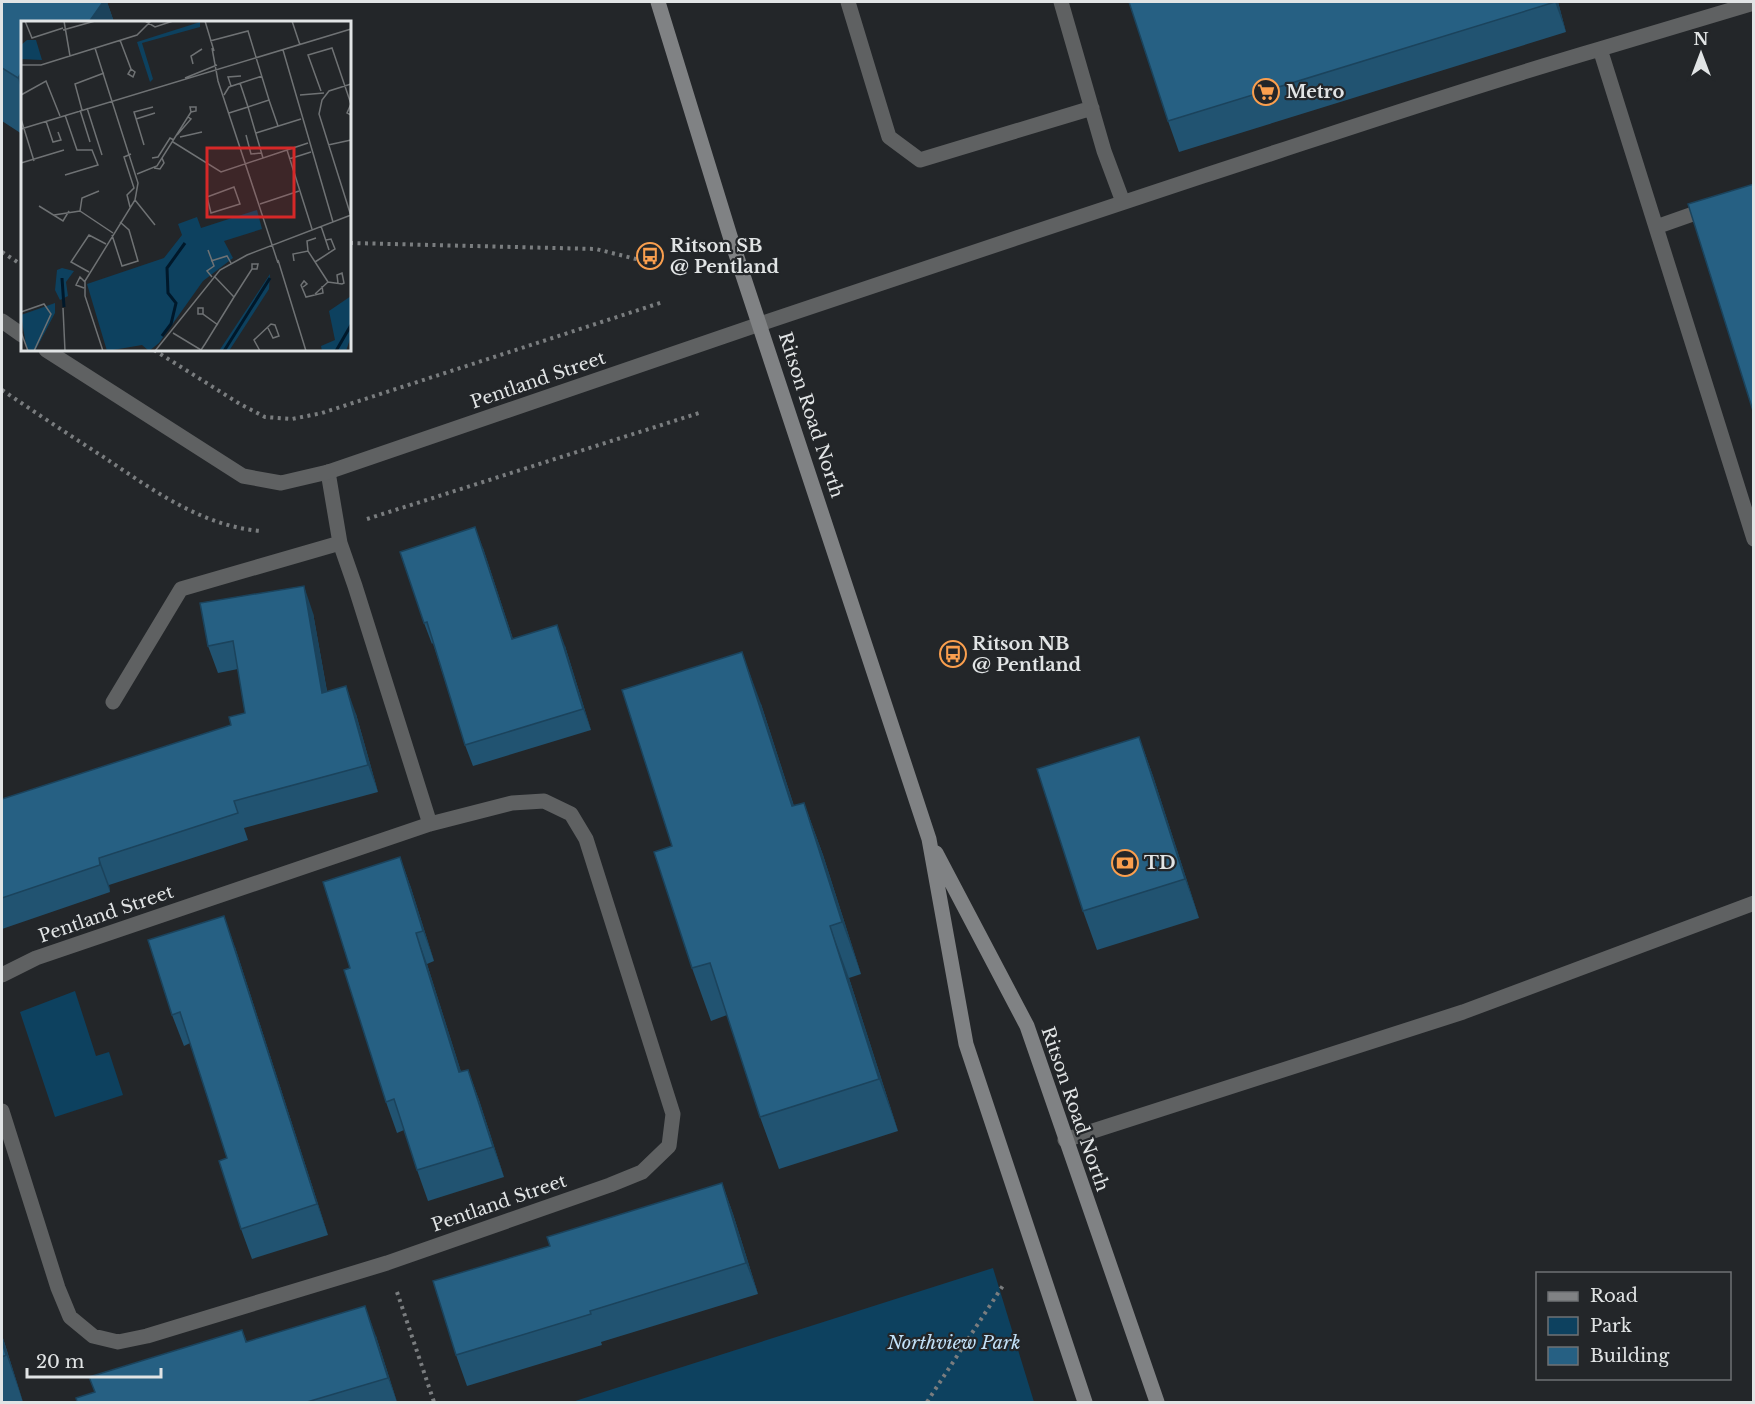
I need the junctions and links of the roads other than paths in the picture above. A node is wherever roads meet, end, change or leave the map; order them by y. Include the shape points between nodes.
1 (658, 2) edge
2 (848, 2) edge
3 (1061, 2) edge
4 (1754, 3) edge
5 (1600, 49) junction
6 (1092, 108) junction
7 (1123, 202) junction
8 (1721, 204) edge
9 (1656, 227) junction
10 (2, 321) edge
11 (760, 324) junction
12 (21, 334) edge
13 (48, 351) edge
14 (328, 472) junction
15 (1754, 539) edge
16 (340, 543) junction
17 (113, 702) dead end
18 (430, 824) junction
19 (929, 839) junction
20 (1754, 903) edge
21 (2, 975) edge
22 (2, 1111) edge
23 (1065, 1140) junction
24 (1084, 1402) edge
25 (1157, 1402) edge

1 - 11 main road, Ritson Road North
2 - 6 street via 889,137 920,160
3 - 6 street
4 - 5 street, Pentland Street
5 - 7 street, Pentland Street
5 - 9 street
6 - 7 street
7 - 11 street, Pentland Street
8 - 9 street
9 - 15 street
10 - 12 street
11 - 14 street, Pentland Street
11 - 19 main road, Ritson Road North
13 - 14 street, Pentland Street via 243,476 281,483
14 - 16 street
16 - 17 street via 181,589
16 - 18 street
18 - 21 street, Pentland Street via 36,958
18 - 22 street, Pentland Street via 512,803 544,801 571,814 586,838 673,1114 669,1146 642,1172 387,1263 118,1342 93,1336 70,1317
19 - 23 main road, Ritson Road North via 1027,1026
19 - 24 main road, Ritson Road North via 966,1044
20 - 23 street via 1463,1012
23 - 25 main road, Ritson Road North

